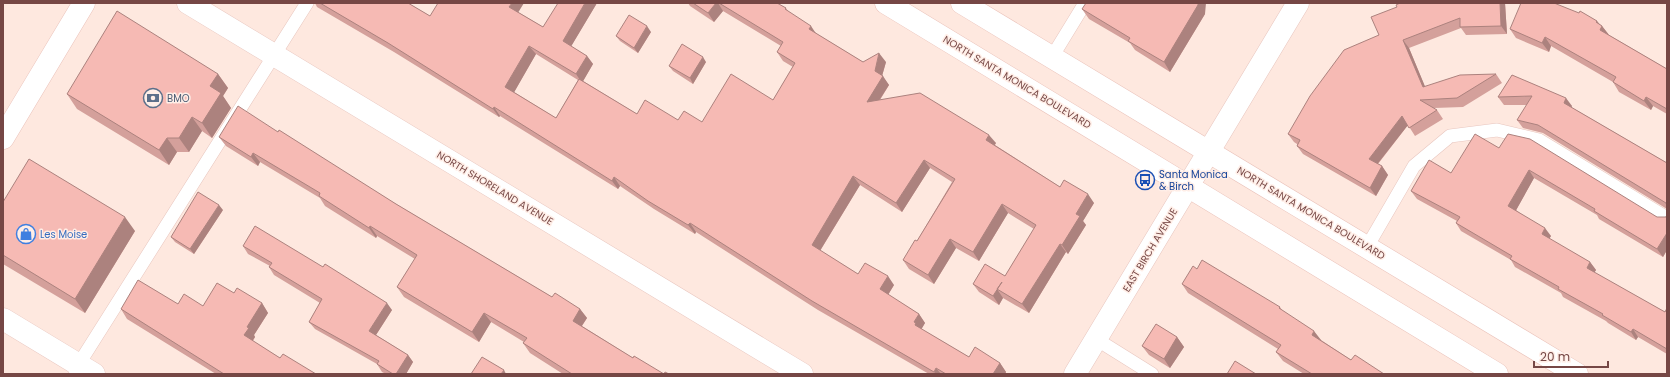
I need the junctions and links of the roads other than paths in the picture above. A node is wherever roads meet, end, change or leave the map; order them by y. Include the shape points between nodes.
1 (84, 3) edge
2 (188, 3) edge
3 (306, 3) edge
4 (886, 3) edge
5 (962, 3) edge
6 (1085, 3) edge
7 (1298, 3) edge
8 (275, 55) junction
9 (1052, 58) junction
10 (3, 138) edge
11 (1208, 152) junction
12 (1189, 187) junction
13 (1667, 218) edge
14 (1367, 247) junction
15 (3, 319) edge
16 (1096, 339) junction
17 (82, 371) edge
18 (802, 374) edge
19 (1075, 374) edge
20 (1152, 374) edge
21 (1497, 374) edge
22 (1577, 374) edge

1 - 10 street
2 - 8 street, NORTH SHORELAND AVENUE
3 - 8 lane
4 - 12 street, NORTH SANTA MONICA BOULEVARD
5 - 9 street, NORTH SANTA MONICA BOULEVARD
6 - 9 lane
7 - 11 street, EAST BIRCH AVENUE
8 - 17 lane
8 - 18 street, NORTH SHORELAND AVENUE
9 - 11 street, NORTH SANTA MONICA BOULEVARD
11 - 12 street, EAST BIRCH AVENUE
11 - 14 street, NORTH SANTA MONICA BOULEVARD
12 - 16 street, EAST BIRCH AVENUE
12 - 21 street, NORTH SANTA MONICA BOULEVARD
13 - 14 lane via 1539,140 1497,130 1450,136 1414,166
14 - 22 street, NORTH SANTA MONICA BOULEVARD
15 - 17 street
16 - 19 street, EAST BIRCH AVENUE
16 - 20 lane

